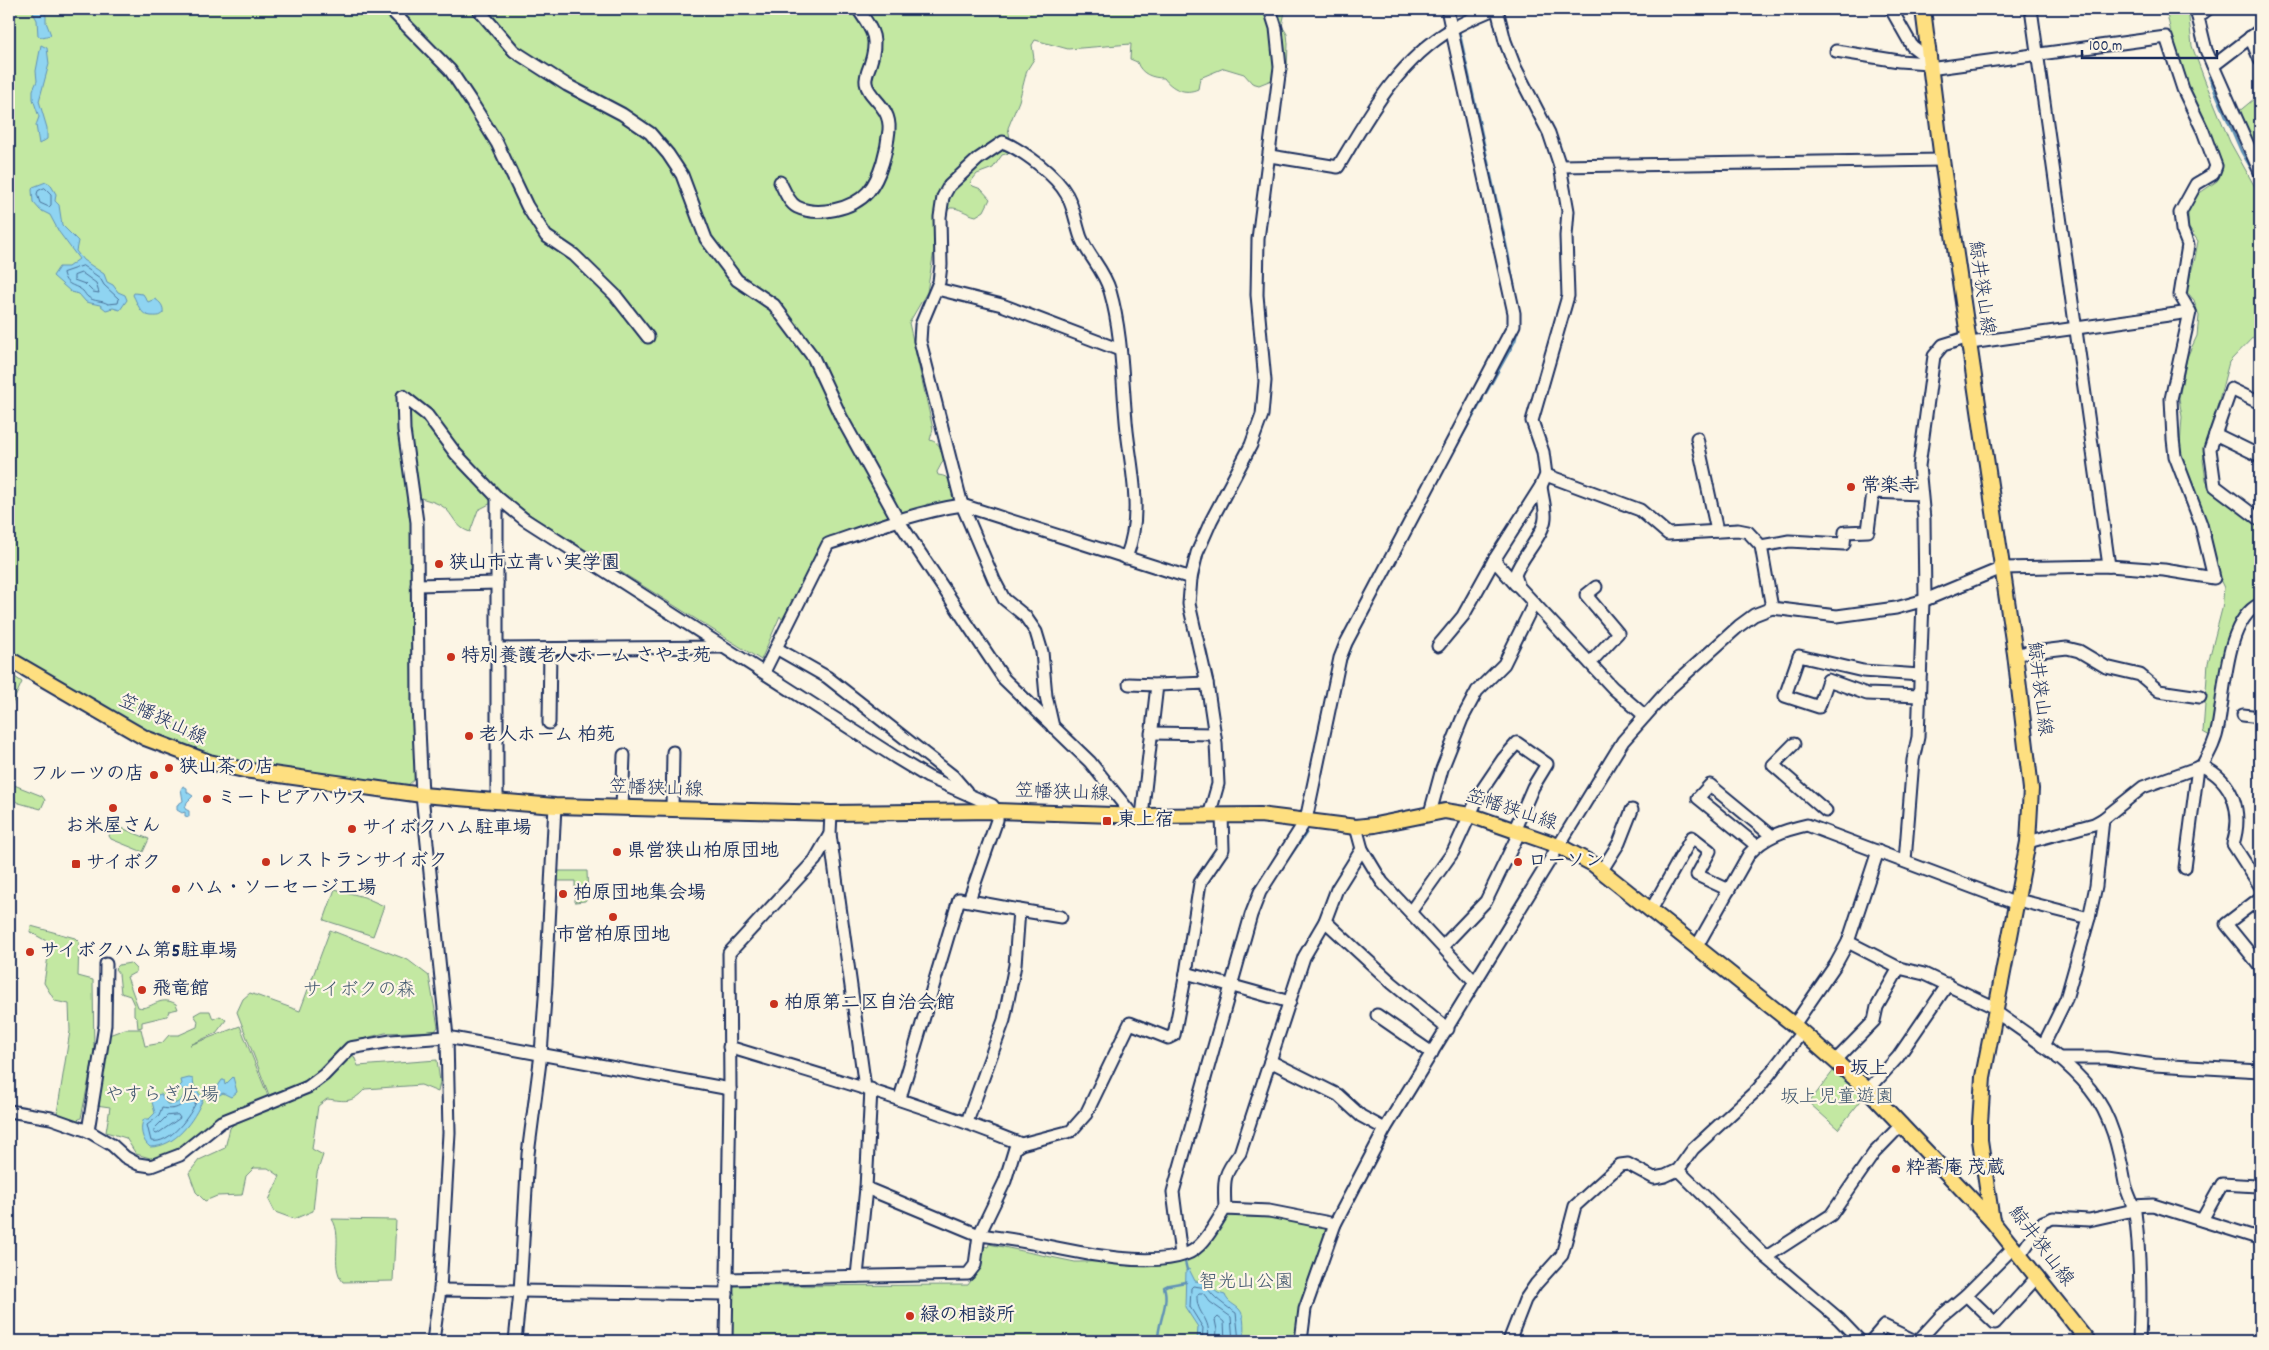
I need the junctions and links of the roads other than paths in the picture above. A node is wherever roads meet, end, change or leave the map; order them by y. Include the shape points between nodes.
1 (390, 9) edge
2 (478, 9) edge
3 (858, 9) edge
4 (1270, 9) edge
5 (1446, 9) edge
6 (1495, 9) edge
7 (1891, 9) edge
8 (1923, 9) edge
9 (2031, 9) edge
10 (2208, 9) edge
11 (2197, 13) edge
12 (1451, 29) junction
13 (2260, 30) edge
14 (2250, 37) junction
15 (1836, 51) dead end
16 (2038, 53) junction
17 (2260, 60) edge
18 (1929, 63) junction
19 (2213, 66) junction
20 (2256, 153) edge
21 (1270, 156) junction
22 (1942, 160) junction
23 (1560, 166) junction
24 (2260, 172) edge
25 (780, 182) dead end
26 (937, 289) junction
27 (2190, 312) junction
28 (2075, 327) junction
29 (648, 337) dead end
30 (1969, 340) junction
31 (1120, 350) junction
32 (2260, 403) edge
33 (2215, 434) junction
34 (1697, 438) dead end
35 (2260, 456) edge
36 (1546, 475) junction
37 (1541, 486) junction
38 (1920, 494) junction
39 (497, 497) junction
40 (962, 505) junction
41 (898, 520) junction
42 (2260, 520) edge
43 (1716, 531) junction
44 (1761, 546) junction
45 (1126, 558) junction
46 (1494, 560) junction
47 (2109, 566) junction
48 (2002, 568) junction
49 (1191, 578) junction
50 (497, 583) junction
51 (417, 585) junction
52 (1519, 587) junction
53 (1596, 587) dead end
54 (1924, 600) junction
55 (1534, 603) junction
56 (2260, 604) edge
57 (1772, 608) junction
58 (1438, 646) dead end
59 (723, 647) junction
60 (776, 648) junction
61 (498, 649) junction
62 (550, 649) junction
63 (2015, 654) junction
64 (9, 659) edge
65 (1590, 663) junction
66 (764, 672) junction
67 (1920, 675) junction
68 (1129, 684) dead end
69 (1207, 684) junction
70 (1157, 685) junction
71 (1920, 696) junction
72 (2200, 698) dead end
73 (2243, 715) dead end
74 (1645, 716) junction
75 (2260, 716) edge
76 (549, 723) dead end
77 (1053, 727) junction
78 (1151, 733) junction
79 (1214, 734) junction
80 (1794, 744) dead end
81 (673, 752) dead end
82 (624, 756) dead end
83 (2200, 766) junction
84 (969, 794) junction
85 (422, 795) junction
86 (497, 802) junction
87 (555, 806) junction
88 (622, 808) junction
89 (672, 809) junction
90 (1632, 810) dead end
91 (997, 811) junction
92 (1826, 811) dead end
93 (831, 813) junction
94 (1430, 813) junction
95 (1215, 815) junction
96 (1470, 815) junction
97 (1138, 816) junction
98 (2103, 819) junction
99 (1306, 820) junction
100 (1356, 827) junction
101 (1516, 832) junction
102 (830, 834) junction
103 (1772, 836) junction
104 (2028, 842) junction
105 (1559, 846) junction
106 (1757, 846) junction
107 (1362, 849) junction
108 (1878, 851) junction
109 (1905, 861) junction
110 (2185, 868) dead end
111 (1602, 870) junction
112 (2260, 886) edge
113 (1729, 890) junction
114 (2260, 898) edge
115 (969, 900) junction
116 (2017, 902) junction
117 (1019, 910) junction
118 (1651, 910) junction
119 (1411, 911) junction
120 (1061, 917) dead end
121 (2089, 918) junction
122 (1325, 921) junction
123 (1848, 942) junction
124 (1443, 946) junction
125 (1698, 946) junction
126 (106, 964) dead end
127 (2260, 966) edge
128 (1899, 968) junction
129 (1186, 973) junction
130 (1475, 982) junction
131 (1948, 984) junction
132 (1230, 985) junction
133 (1290, 1002) junction
134 (1996, 1010) junction
135 (1377, 1015) dead end
136 (1798, 1028) junction
137 (1448, 1029) junction
138 (447, 1038) junction
139 (2043, 1046) junction
140 (729, 1047) junction
141 (1432, 1053) junction
142 (541, 1054) junction
143 (2058, 1058) junction
144 (1270, 1061) junction
145 (1835, 1061) junction
146 (2260, 1071) edge
147 (868, 1088) junction
148 (730, 1089) junction
149 (1868, 1090) junction
150 (900, 1098) junction
151 (9, 1111) edge
152 (967, 1122) junction
153 (1902, 1124) junction
154 (1385, 1129) junction
155 (88, 1131) junction
156 (1021, 1144) junction
157 (1678, 1170) junction
158 (2257, 1186) dead end
159 (866, 1188) junction
160 (2133, 1208) junction
161 (1225, 1209) junction
162 (1992, 1220) junction
163 (2202, 1220) junction
164 (1335, 1224) junction
165 (979, 1234) junction
166 (2258, 1238) dead end
167 (2017, 1251) junction
168 (1183, 1255) junction
169 (1766, 1257) junction
170 (857, 1276) junction
171 (2038, 1276) junction
172 (727, 1279) junction
173 (440, 1290) junction
174 (520, 1292) junction
175 (727, 1294) junction
176 (1966, 1295) junction
177 (434, 1341) edge
178 (515, 1341) edge
179 (726, 1341) edge
180 (1300, 1341) edge
181 (1509, 1341) edge
182 (1860, 1341) edge
183 (1871, 1341) edge
184 (1916, 1341) edge
185 (2088, 1341) edge
186 (2139, 1341) edge

1 - 29 street via 450,70 496,143 526,206 546,236 574,255 616,295
2 - 41 street via 514,51 567,85 622,114 650,133 668,154 682,175 706,239 737,280 774,305 813,356
3 - 25 street via 870,26 875,42 866,83 889,122 886,146 875,181 859,200 836,209 817,211 796,207
4 - 21 street via 1276,28 1280,67
5 - 12 street
6 - 12 street
6 - 23 street via 1515,67 1549,133
7 - 18 street via 1912,46
8 - 18 main road, 鯨井狭山線
9 - 16 street
10 - 11 street
11 - 19 street
12 - 21 street via 1396,75 1338,167
12 - 99 street via 1514,325 1346,643 1340,658
13 - 14 street
14 - 17 street
14 - 19 street
15 - 18 street
16 - 18 street
16 - 27 street via 2166,37 2183,89 2216,166 2213,174 2196,184 2180,213 2188,245 2180,295
16 - 28 street
18 - 22 main road, 鯨井狭山線
19 - 20 street
20 - 24 street
21 - 49 street via 1258,239 1257,295 1264,381 1262,415 1251,445 1210,521
22 - 23 street
22 - 30 main road, 鯨井狭山線
23 - 36 street via 1568,211 1568,296 1532,421 1543,452
26 - 31 street via 1002,305
26 - 31 street via 942,265 940,217 943,197 949,186 978,159 1003,142 1047,172 1066,194 1082,240 1102,269 1110,292
26 - 40 street via 921,325 920,342
27 - 28 street
27 - 47 street via 2171,400 2173,439 2175,456 2201,524 2214,578
28 - 30 street
28 - 47 street
30 - 38 street via 1943,345 1934,356 1919,466
30 - 48 main road, 鯨井狭山線
31 - 45 street via 1136,504 1135,532
32 - 33 street via 2231,389
33 - 35 street
33 - 42 street via 2210,449 2215,486
34 - 43 street
36 - 37 street
36 - 43 street via 1640,510 1668,534
37 - 46 street
37 - 52 street via 1545,518 1515,575
38 - 44 street via 1874,492 1868,531 1844,532 1844,544 1789,541
38 - 54 street via 1924,519
39 - 50 street
39 - 51 street via 456,454 427,415 403,396 416,522
39 - 59 street via 524,519
40 - 41 street
40 - 45 street
40 - 77 street via 1004,599 1025,616 1036,632
41 - 60 street via 828,544
41 - 77 street via 1004,679
43 - 44 street via 1748,532
44 - 57 street
45 - 49 street
46 - 52 street
46 - 58 street via 1463,616
47 - 48 street
48 - 54 street
48 - 63 main road, 鯨井狭山線
49 - 69 street via 1189,604
50 - 51 street
50 - 61 street
51 - 85 street
52 - 55 street
53 - 65 street via 1586,595 1618,633
54 - 57 street via 1874,612 1837,616
54 - 67 street
55 - 65 street
55 - 94 street via 1504,664 1476,691 1462,719 1442,769
56 - 83 street via 2247,612 2228,656 2218,728 2213,746
57 - 74 street via 1738,626 1670,688
59 - 62 street
59 - 66 street
60 - 66 street
60 - 84 street via 827,677 953,776
61 - 62 street
61 - 86 street
62 - 76 street
63 - 72 street via 2073,649 2106,667 2140,675 2159,691
63 - 104 main road, 鯨井狭山線 via 2031,790
64 - 85 main road, 笠幡狭山線 via 145,738 209,762 244,770
65 - 74 street
66 - 84 street via 928,777
67 - 71 street
67 - 71 street via 1863,671 1799,656 1785,696 1819,707 1828,680 1867,694
68 - 70 street
69 - 70 street
69 - 79 street
70 - 78 street
71 - 109 street
73 - 75 street
74 - 105 street via 1623,741
77 - 97 street via 1090,762
78 - 79 street
78 - 97 street
79 - 95 street via 1218,784
80 - 92 street via 1773,765
81 - 89 street
82 - 88 street
83 - 98 street via 2143,787
83 - 110 street
83 - 112 street via 2211,770 2222,780 2233,800 2238,812 2238,829 2233,844
84 - 91 street via 985,800
85 - 86 main road, 笠幡狭山線
85 - 138 street
86 - 87 main road, 笠幡狭山線
87 - 88 main road, 笠幡狭山線
87 - 142 street
88 - 89 main road, 笠幡狭山線
89 - 93 main road, 笠幡狭山線
90 - 111 street via 1619,843
91 - 93 main road, 笠幡狭山線
91 - 97 main road, 笠幡狭山線
91 - 115 street via 997,820
93 - 102 street
94 - 96 main road, 笠幡狭山線 via 1445,811
94 - 100 main road, 笠幡狭山線
95 - 97 main road, 笠幡狭山線
95 - 99 main road, 笠幡狭山線 via 1260,814
95 - 129 street via 1223,849 1200,883
96 - 101 main road, 笠幡狭山線
96 - 101 street via 1480,793 1517,743 1547,764 1533,787
96 - 119 street via 1453,852
98 - 104 street
98 - 121 street
99 - 100 main road, 笠幡狭山線
99 - 132 street via 1260,892
100 - 107 street
101 - 105 main road, 笠幡狭山線
101 - 124 street via 1486,900
102 - 140 street via 815,860 729,953
102 - 147 street
103 - 106 street
103 - 106 street via 1710,785 1698,798
103 - 108 street via 1807,825
104 - 116 main road, 鯨井狭山線
105 - 111 main road, 笠幡狭山線
105 - 130 street
106 - 113 street
107 - 119 street via 1382,882
107 - 122 street via 1337,889
108 - 109 street
108 - 123 street
109 - 116 street
111 - 118 main road, 笠幡狭山線
113 - 118 street via 1697,875 1710,851 1692,837
113 - 125 street
114 - 127 street via 2226,924
115 - 117 street
115 - 150 street via 959,899
116 - 121 street
116 - 134 main road, 鯨井狭山線
117 - 120 street
117 - 152 street via 1015,965 1004,1020
118 - 125 main road, 笠幡狭山線
119 - 124 street
121 - 139 street via 2066,999
122 - 133 street via 1304,957
122 - 137 street via 1392,984
123 - 128 street
123 - 136 street
124 - 130 street
125 - 136 main road, 笠幡狭山線
126 - 155 street via 106,1025
128 - 131 street via 1920,972
128 - 145 street via 1877,1007 1874,1021
129 - 132 street
129 - 156 street via 1174,1035 1168,1038 1130,1022 1078,1125 1058,1136
130 - 137 street
131 - 134 street
131 - 149 street via 1898,1057
132 - 133 street
132 - 168 street via 1173,1192
133 - 144 street
134 - 139 street
134 - 162 main road, 鯨井狭山線 via 1983,1077 1980,1123
135 - 141 street
136 - 145 main road, 笠幡狭山線
136 - 157 street via 1758,1089 1693,1149
137 - 141 street
138 - 142 street
138 - 155 street via 391,1040 350,1048 308,1087 221,1122 180,1155 159,1164 138,1164
138 - 173 street via 449,1133
139 - 143 street
140 - 147 street
140 - 148 street
141 - 154 street
142 - 148 street
142 - 174 street via 528,1154
143 - 146 street via 2106,1058 2154,1065
143 - 160 street via 2090,1089 2106,1116 2114,1133
144 - 154 street via 1338,1095 1361,1116
144 - 161 street via 1240,1153 1227,1169
145 - 149 main road, 笠幡狭山線
147 - 150 street
147 - 159 street
148 - 172 street
149 - 153 main road, 笠幡狭山線
150 - 152 street
151 - 155 street via 51,1118
152 - 156 street
153 - 162 main road, 笠幡狭山線
153 - 169 street via 1874,1153 1831,1215
154 - 164 street
156 - 165 street via 1013,1153 1005,1180
157 - 169 street
157 - 181 street via 1654,1178 1628,1164 1620,1165 1575,1206 1562,1255 1525,1300
158 - 163 street via 2222,1184
159 - 165 street
159 - 170 street
160 - 163 street via 2153,1205
160 - 167 street via 2089,1220 2054,1218 2042,1222
160 - 186 street
161 - 164 street via 1269,1211
161 - 168 street via 1200,1245
162 - 167 main road, 鯨井狭山線
163 - 166 street
164 - 180 street via 1305,1308
165 - 168 street via 1131,1259
165 - 170 street via 975,1265 968,1274
167 - 171 main road, 鯨井狭山線
167 - 176 street
169 - 182 street via 1839,1318
170 - 172 street
171 - 176 street via 1995,1323
171 - 185 main road, 鯨井狭山線
172 - 175 street
173 - 174 street
173 - 177 street
174 - 175 street
174 - 178 street
175 - 179 street
176 - 184 street
183 - 184 street via 1884,1326

